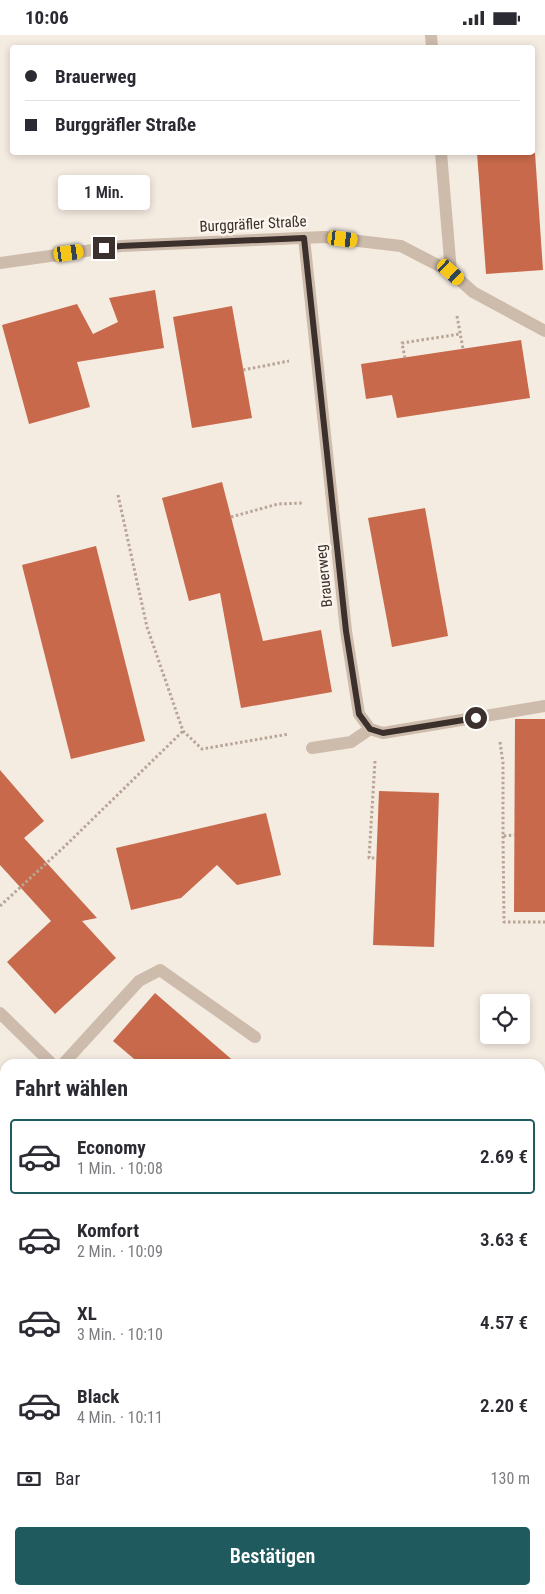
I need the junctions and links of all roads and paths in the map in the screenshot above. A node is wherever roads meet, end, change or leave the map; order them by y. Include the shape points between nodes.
1 (441, 155) edge
2 (304, 238) junction
3 (0, 263) edge
4 (451, 272) junction
5 (455, 309) dead end
6 (545, 331) edge
7 (460, 333) junction
8 (463, 349) dead end
9 (317, 356) junction
10 (405, 358) dead end
11 (243, 370) dead end
12 (118, 495) dead end
13 (332, 501) junction
14 (231, 517) dead end
15 (545, 707) edge
16 (370, 729) junction
17 (183, 731) junction
18 (498, 734) dead end
19 (312, 747) joint
20 (375, 758) dead end
21 (514, 835) dead end
22 (503, 836) junction
23 (376, 858) dead end
24 (0, 906) edge
25 (545, 922) edge
26 (0, 1013) edge
27 (255, 1037) dead end
28 (47, 1059) edge
29 (68, 1059) edge

1 - 4 street
2 - 3 street, Burggräfler Straße via 121,246
2 - 4 street, Burggräfler Straße via 324,237 401,246
2 - 9 street, Brauerweg
4 - 6 street, Burggräfler Straße via 473,292
5 - 7 path
7 - 8 path
7 - 10 path via 402,343
9 - 11 path
9 - 13 street, Brauerweg
12 - 17 path via 147,627
13 - 14 path via 278,505
13 - 16 street, Brauerweg via 359,714
15 - 16 street via 383,733
16 - 19 street via 351,742
17 - 19 path via 202,749 299,732
17 - 24 path
18 - 22 path via 503,763
20 - 23 path via 370,858
21 - 22 path
22 - 25 path via 504,922
26 - 28 street
27 - 29 street via 160,970 139,981

